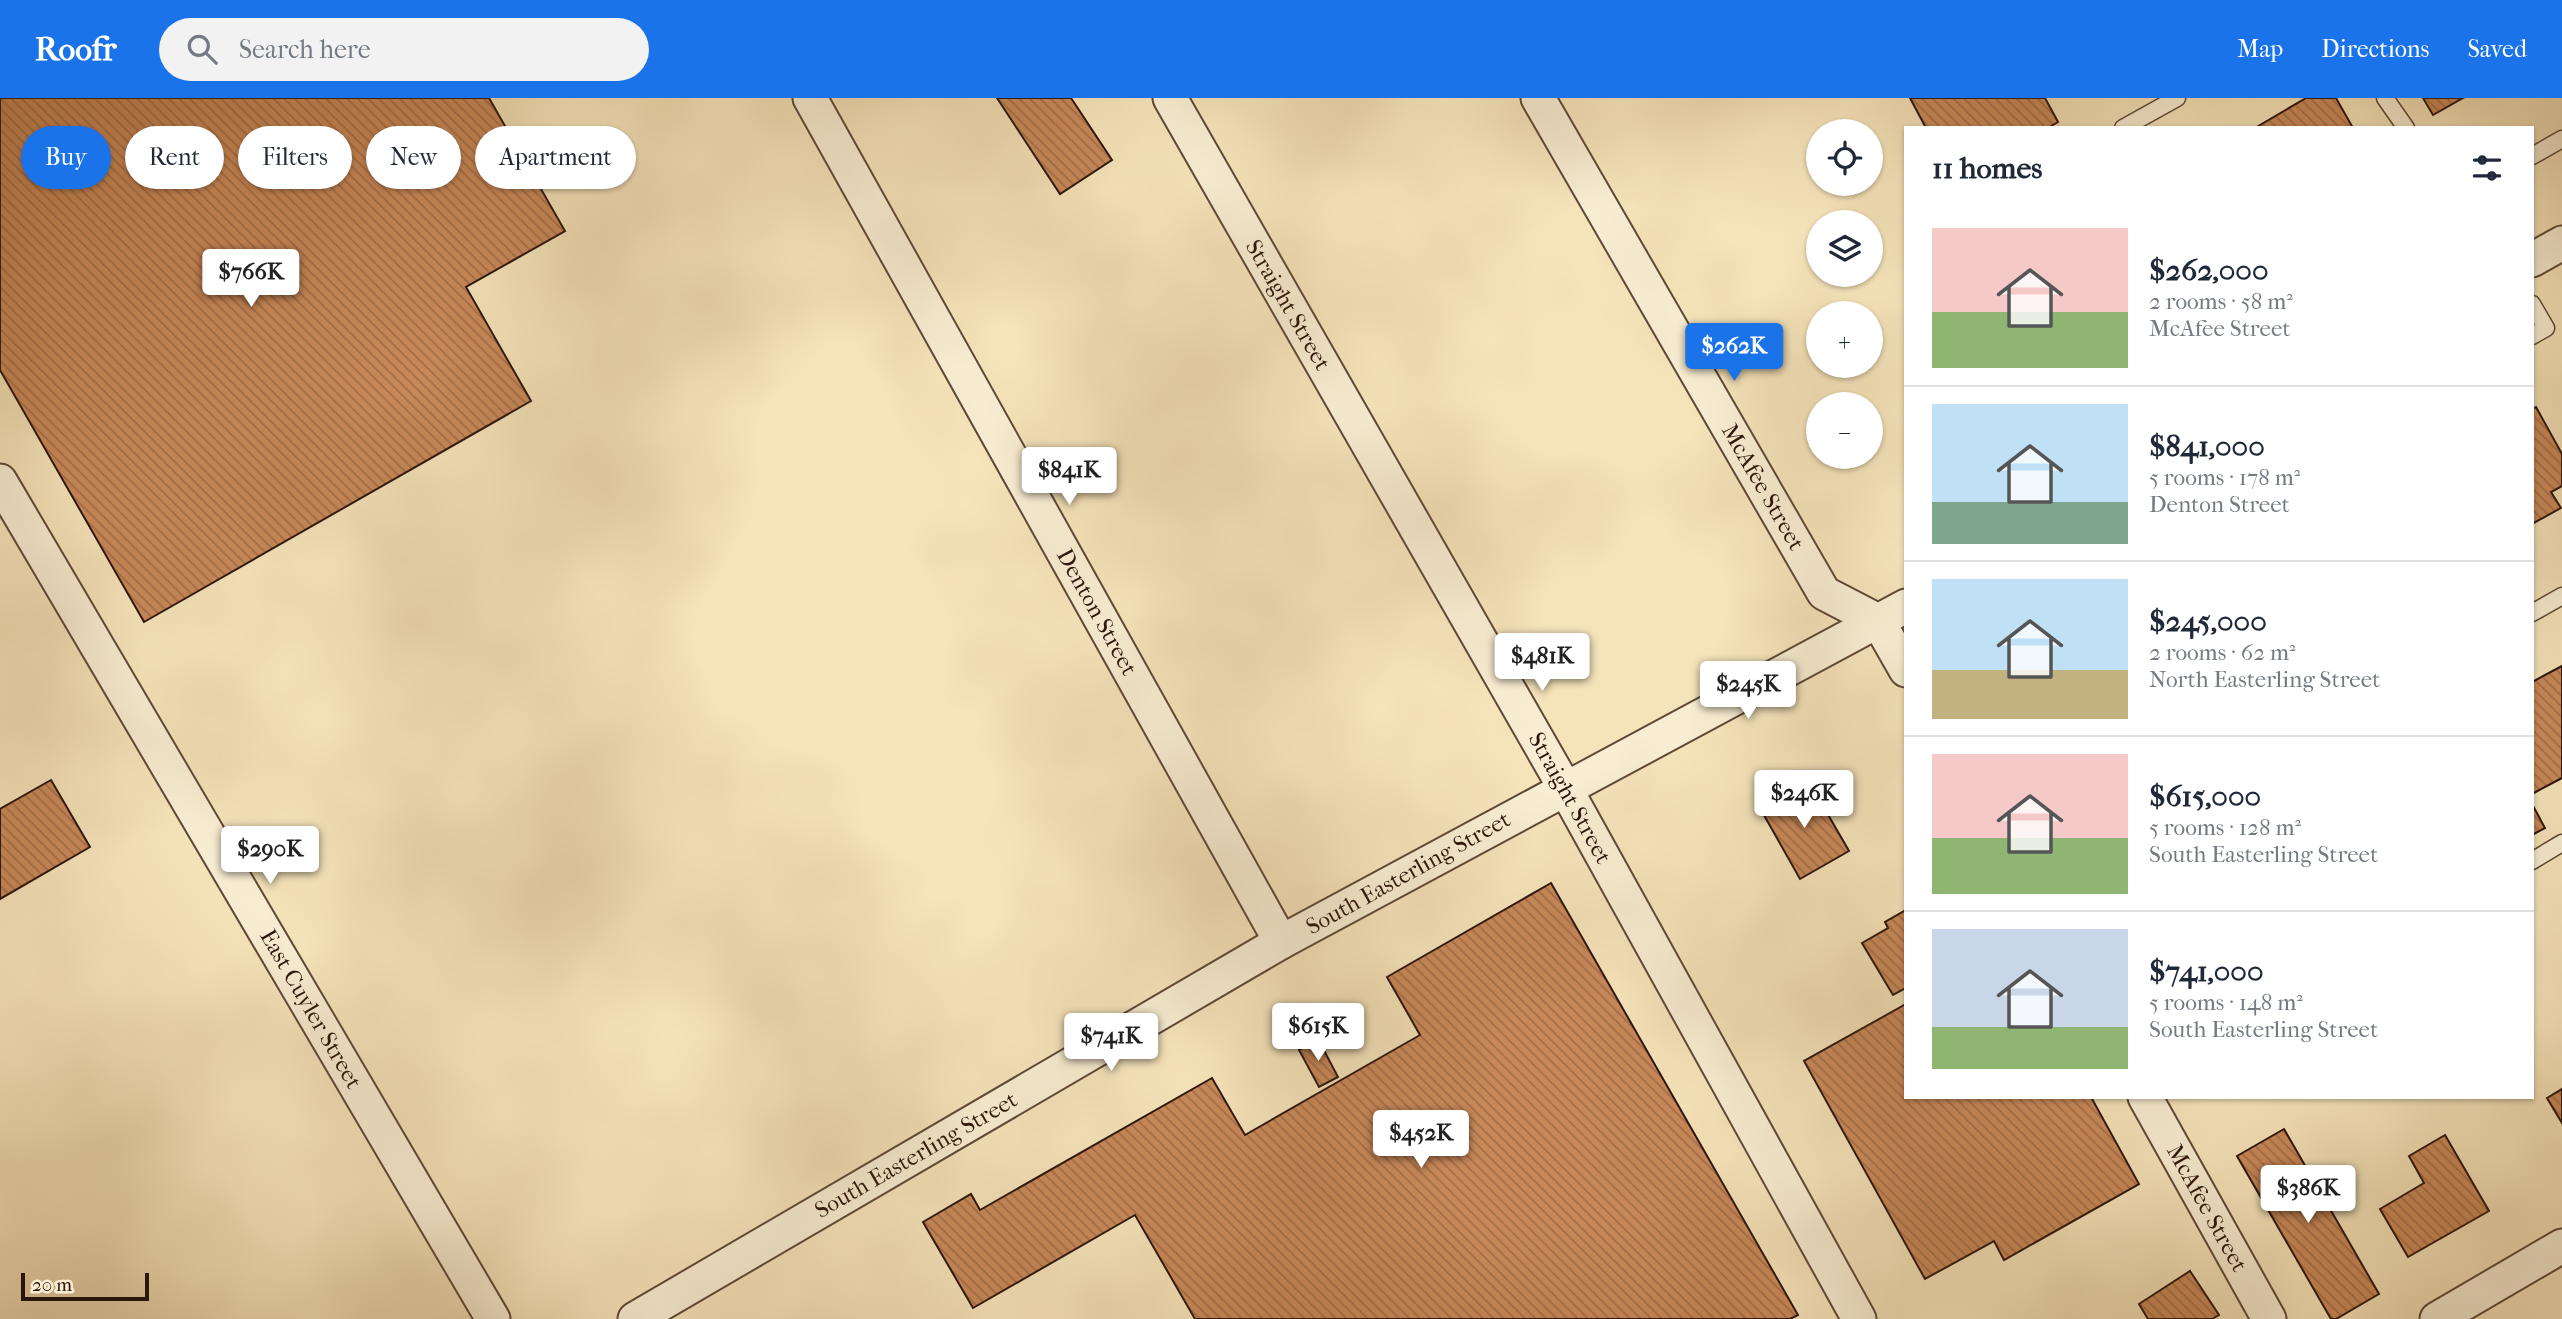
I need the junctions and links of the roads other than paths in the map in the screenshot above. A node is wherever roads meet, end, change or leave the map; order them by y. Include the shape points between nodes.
1 (810, 98) edge
2 (1170, 98) edge
3 (1538, 98) edge
4 (2178, 98) edge
5 (2385, 98) edge
6 (2127, 126) edge
7 (2405, 126) edge
8 (2562, 139) edge
9 (2534, 155) edge
10 (2562, 243) edge
11 (2534, 259) edge
12 (2534, 308) edge
13 (2547, 331) edge
14 (0, 481) edge
15 (2562, 596) edge
16 (2534, 612) edge
17 (1892, 613) edge
18 (1904, 662) edge
19 (1564, 788) junction
20 (2562, 843) edge
21 (2534, 860) edge
22 (1281, 942) junction
23 (2146, 1099) edge
24 (2562, 1246) edge
25 (493, 1319) edge
26 (635, 1319) edge
27 (1859, 1319) edge
28 (2269, 1319) edge
29 (2437, 1319) edge

1 - 22 street, Denton Street
2 - 19 street, Straight Street
3 - 17 street, McAfee Street via 1824,593
4 - 6 lane
5 - 7 lane
8 - 9 lane
10 - 11 street
12 - 13 lane
14 - 25 street, East Cuyler Street
15 - 16 lane
17 - 18 street
17 - 19 street, South Easterling Street
19 - 22 street, South Easterling Street
19 - 27 street, Straight Street
20 - 21 lane
22 - 26 street, South Easterling Street
23 - 28 street, McAfee Street
24 - 29 street

